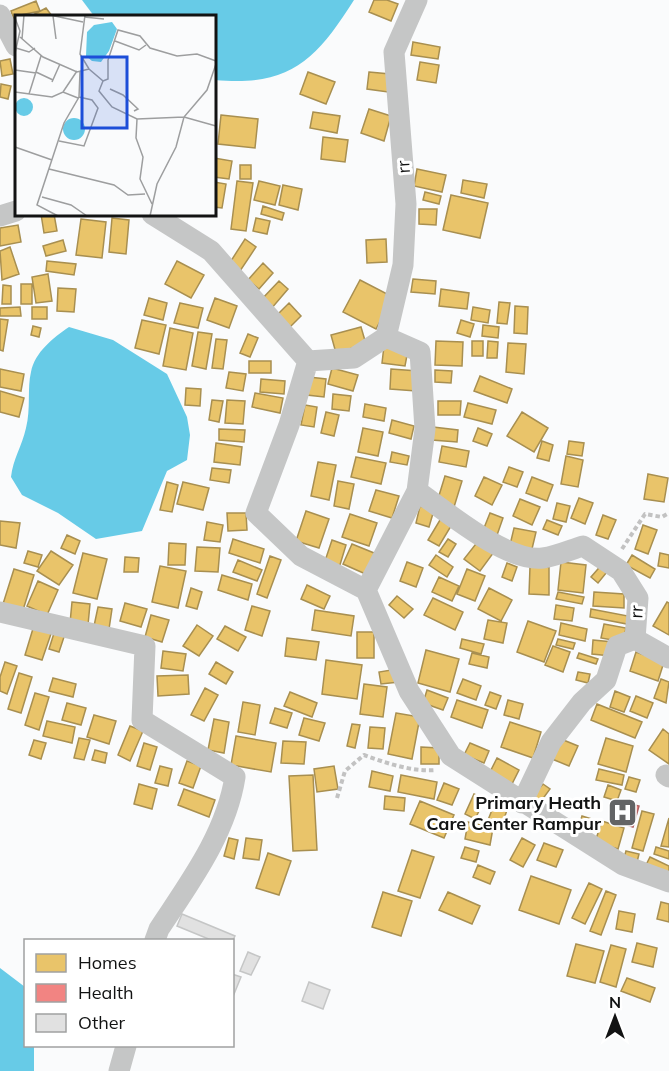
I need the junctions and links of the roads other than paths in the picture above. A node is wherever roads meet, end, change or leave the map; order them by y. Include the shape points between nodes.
1 (417, 0) edge
2 (0, 15) edge
3 (15, 44) edge
4 (15, 211) edge
5 (0, 216) edge
6 (155, 216) edge
7 (386, 337) junction
8 (308, 361) junction
9 (417, 490) junction
10 (366, 590) junction
11 (0, 612) edge
12 (635, 639) junction
13 (669, 658) edge
14 (522, 803) junction
15 (669, 882) edge
16 (156, 939) edge
17 (126, 1047) edge
18 (119, 1071) edge

1 - 7 street, rr via 394,52 406,204 403,265
2 - 3 street
4 - 5 street
6 - 8 street via 211,251
7 - 8 street via 354,358
7 - 9 street via 420,352 425,429
8 - 10 street via 256,513 301,556
9 - 10 street
9 - 12 street, rr via 515,554 541,559 583,546 621,571 638,598
10 - 14 street via 409,691 451,756
11 - 16 street via 145,646 142,720 236,777 231,803 201,865
12 - 13 street, rr
12 - 14 street, rr via 617,646 606,680 582,702 551,742
14 - 15 street via 623,865
17 - 18 street

